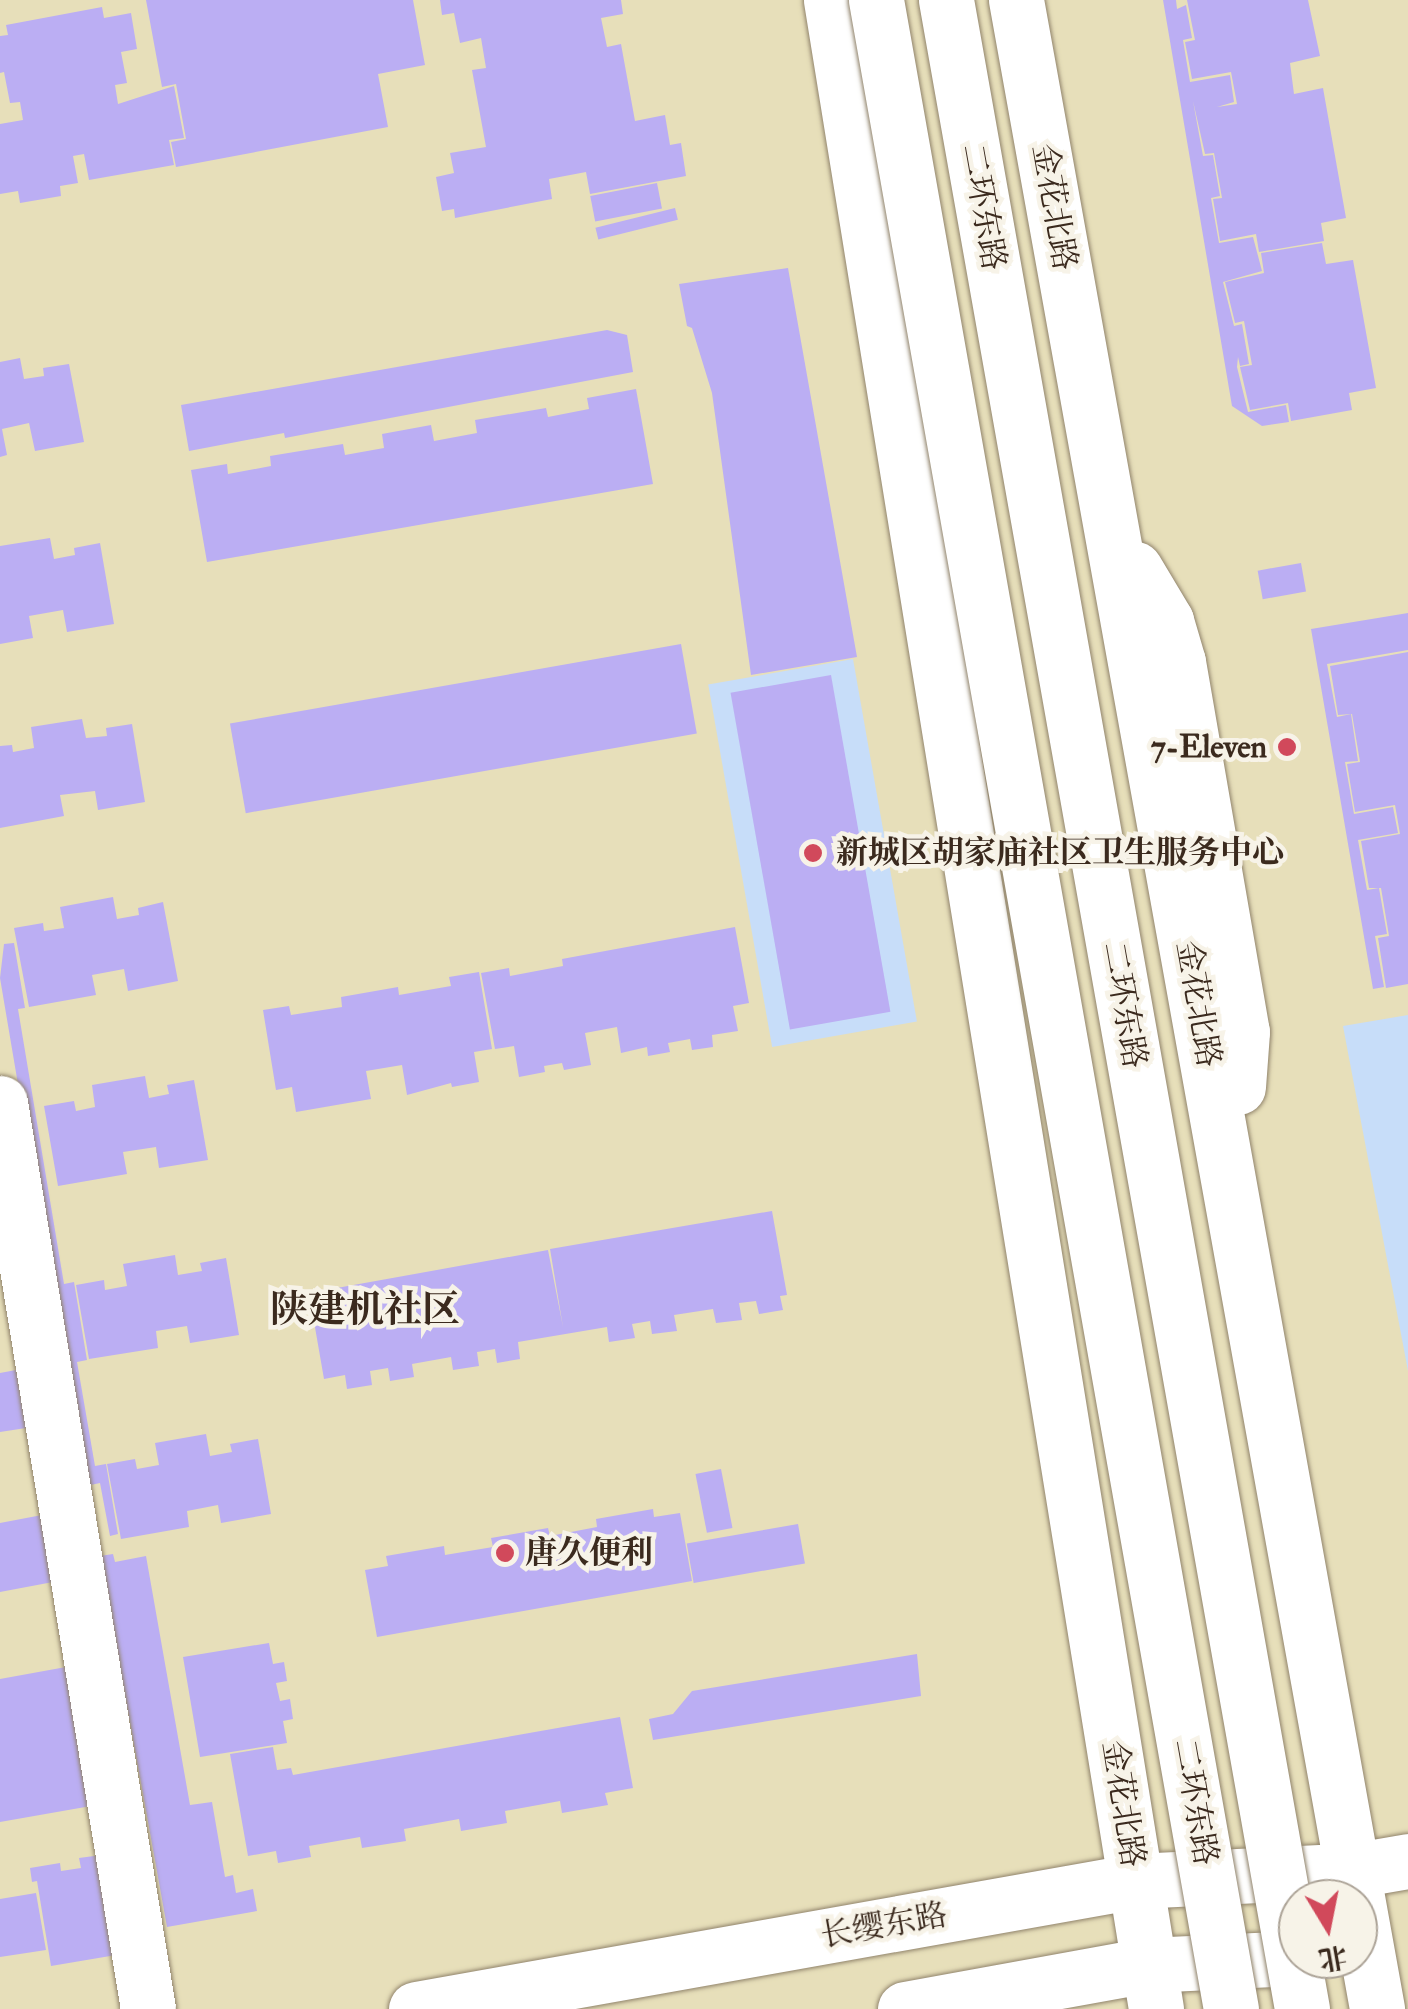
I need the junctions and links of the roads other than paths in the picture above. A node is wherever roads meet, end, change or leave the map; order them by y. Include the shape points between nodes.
1 (831, 0) edge
2 (876, 0) edge
3 (946, 0) edge
4 (1016, 0) edge
5 (0, 1103) edge
6 (1408, 1861) edge
7 (1356, 1870) junction
8 (1358, 1879) edge
9 (1135, 1881) junction
10 (1278, 1962) edge
11 (1378, 1979) edge
12 (1152, 1987) edge
13 (148, 2009) edge
14 (416, 2009) edge
15 (905, 2009) edge
16 (1231, 2009) edge
17 (1302, 2009) edge
18 (1377, 2009) edge

1 - 9 main road, 金花北路
2 - 16 main road, 二环东路, bridge
3 - 17 main road, 二环东路, bridge
4 - 7 main road, 金花北路
5 - 13 main road
6 - 7 main road, 长缨东路
7 - 8 main road, 金花北路
7 - 9 main road, 长缨东路
9 - 12 main road, 金花北路
9 - 14 main road, 长缨东路
10 - 12 main road
11 - 18 main road, 金花北路
12 - 15 main road

